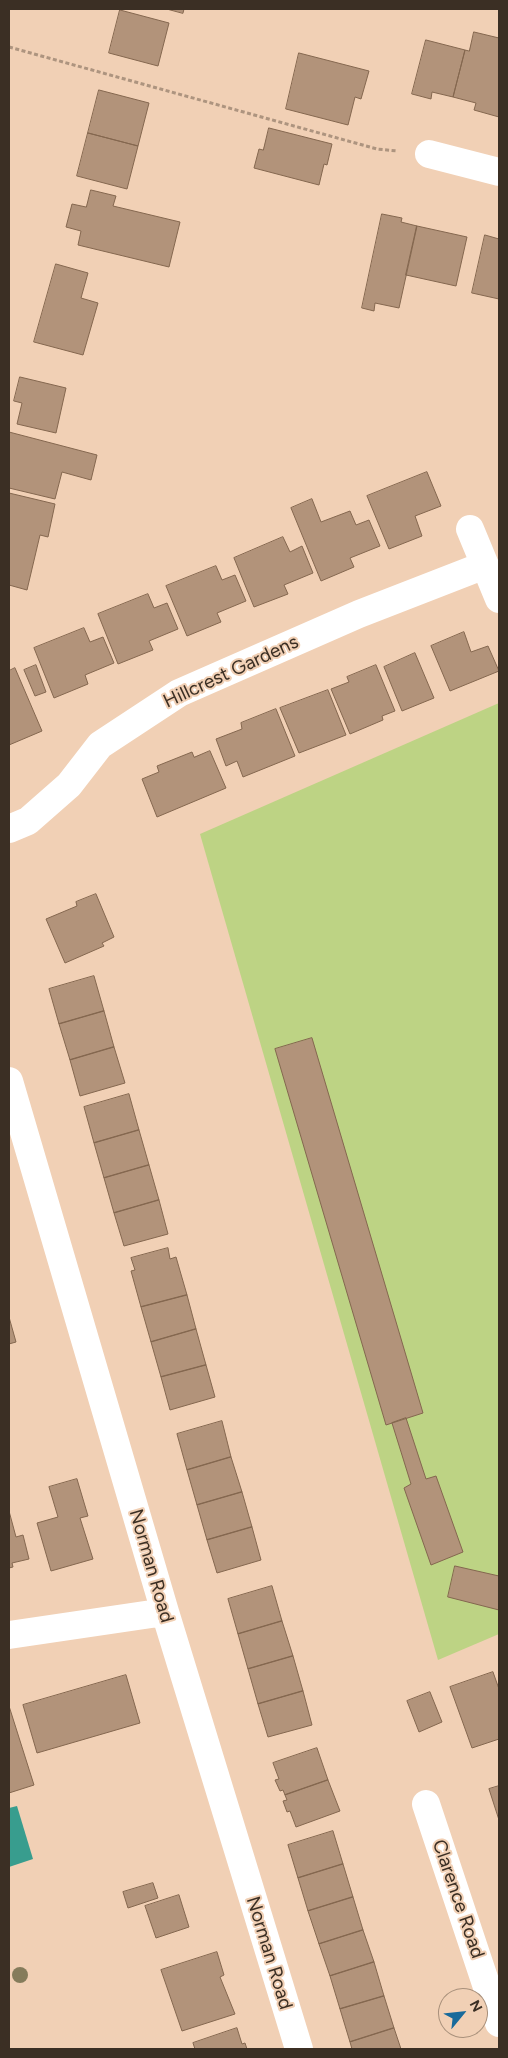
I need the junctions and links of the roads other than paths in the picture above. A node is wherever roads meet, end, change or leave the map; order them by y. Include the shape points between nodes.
1 (429, 154) road end
2 (499, 172) edge
3 (470, 529) dead end
4 (485, 565) junction
5 (499, 599) edge
6 (9, 830) edge
7 (9, 1081) edge
8 (165, 1612) junction
9 (9, 1635) edge
10 (426, 1804) dead end
11 (499, 2023) edge
12 (299, 2049) edge

1 - 2 street
3 - 4 street
4 - 5 street
4 - 6 street, Hillcrest Gardens via 359,614 179,693 100,745 69,785 28,822
7 - 8 street, Norman Road
8 - 9 street
8 - 12 street, Norman Road
10 - 11 street, Clarence Road

